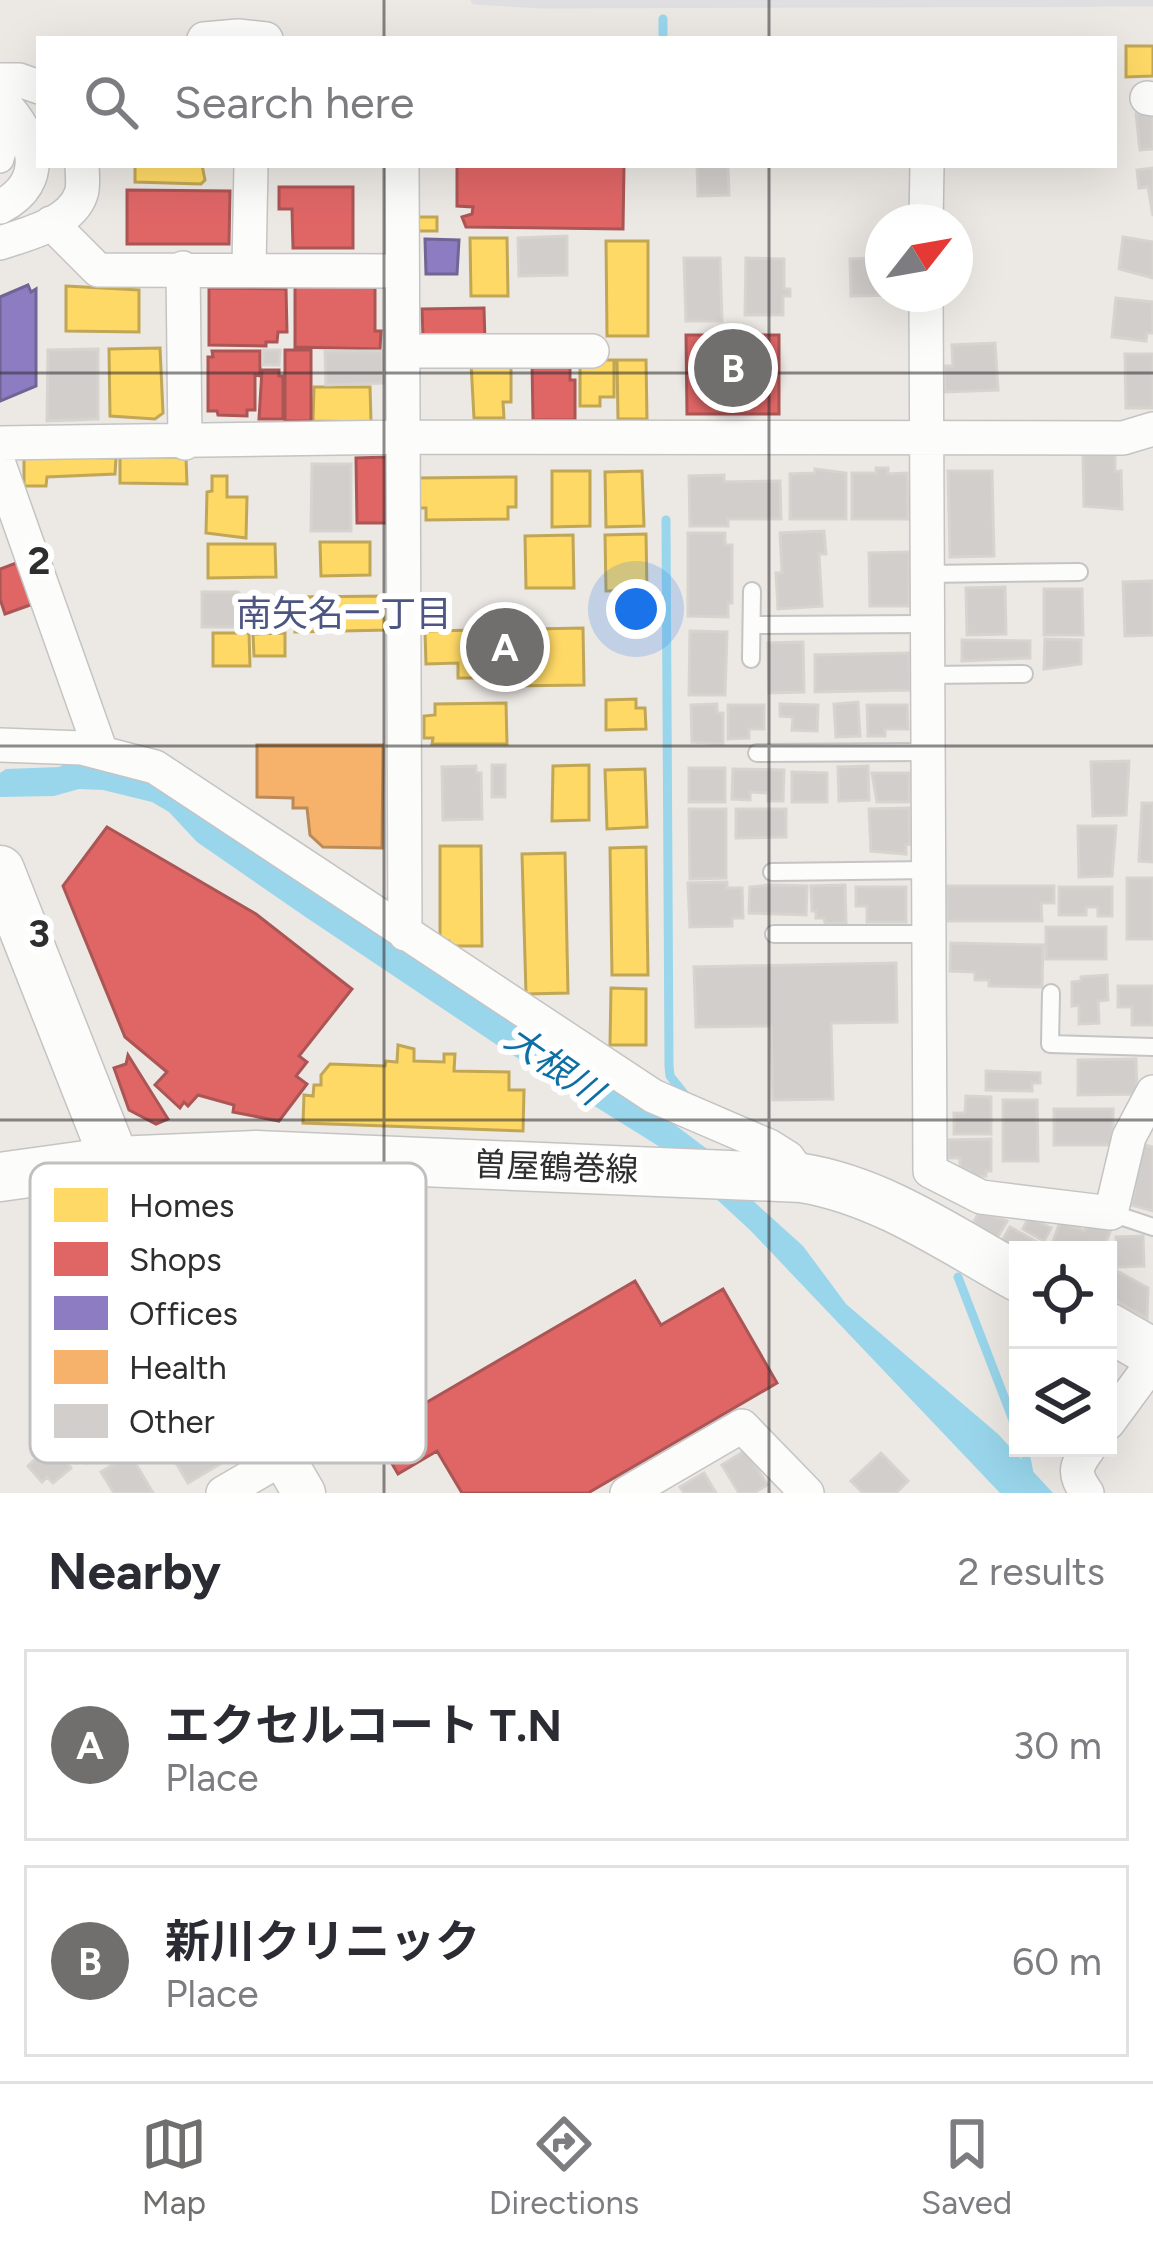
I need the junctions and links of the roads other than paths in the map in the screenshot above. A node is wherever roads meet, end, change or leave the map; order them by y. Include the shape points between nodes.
1 (0, 80) edge
2 (36, 86) edge
3 (0, 99) edge
4 (0, 124) edge
5 (0, 159) edge
6 (82, 168) edge
7 (251, 168) edge
8 (402, 168) edge
9 (927, 168) edge
10 (926, 204) edge
11 (0, 207) edge
12 (51, 224) junction
13 (0, 243) edge
14 (183, 268) junction
15 (249, 268) junction
16 (401, 271) junction
17 (926, 312) edge
18 (404, 351) junction
19 (592, 351) dead end
20 (1153, 429) edge
21 (403, 437) junction
22 (926, 437) junction
23 (0, 443) edge
24 (185, 443) junction
25 (0, 467) edge
26 (1079, 572) dead end
27 (926, 574) junction
28 (752, 591) dead end
29 (927, 624) junction
30 (753, 625) junction
31 (752, 659) dead end
32 (1024, 674) dead end
33 (927, 675) junction
34 (0, 745) edge
35 (101, 752) junction
36 (927, 752) junction
37 (757, 753) dead end
38 (0, 870) edge
39 (930, 870) junction
40 (772, 872) dead end
41 (405, 934) junction
42 (774, 934) dead end
43 (930, 934) junction
44 (1051, 993) dead end
45 (1153, 1047) edge
46 (1153, 1092) edge
47 (115, 1161) junction
48 (101, 1163) edge
49 (30, 1173) edge
50 (0, 1177) edge
51 (795, 1177) junction
52 (1111, 1213) junction
53 (1153, 1227) edge
54 (1009, 1272) edge
55 (1117, 1332) edge
56 (1153, 1352) edge
57 (1153, 1363) edge
58 (1117, 1411) edge
59 (1082, 1457) edge
60 (294, 1476) edge
61 (223, 1493) edge
62 (627, 1493) edge
63 (807, 1493) edge
64 (1087, 1493) edge

1 - 2 street
3 - 11 street via 29,141 33,162 28,182
4 - 5 street
6 - 12 street via 81,194
7 - 15 street
8 - 16 street
9 - 10 street
12 - 13 street
12 - 14 street via 98,270
14 - 15 street
14 - 24 street
15 - 16 street
16 - 18 street
17 - 22 street
18 - 19 street
18 - 21 street
20 - 22 street via 1123,438
21 - 22 street
21 - 24 street
21 - 41 street
22 - 27 street
23 - 24 street
25 - 35 street
26 - 27 lane
27 - 29 street
28 - 30 lane
29 - 30 lane
29 - 33 street
30 - 31 lane
32 - 33 lane
33 - 36 street
34 - 35 street
35 - 41 street via 185,784
36 - 37 lane
36 - 39 street
38 - 47 main road
39 - 40 lane
39 - 43 street
41 - 51 street via 653,1096 788,1158
42 - 43 lane
43 - 52 street via 930,1172 981,1196
44 - 45 lane via 1050,1044
46 - 52 street via 1129,1137
47 - 48 main road, 曽屋鶴巻線
47 - 51 main road, 曽屋鶴巻線 via 256,1155
49 - 50 main road, 曽屋鶴巻線
51 - 54 main road, 曽屋鶴巻線 via 883,1201
52 - 53 lane
55 - 56 main road
57 - 58 street
59 - 64 street via 1076,1478
60 - 61 street
62 - 63 street via 742,1426

